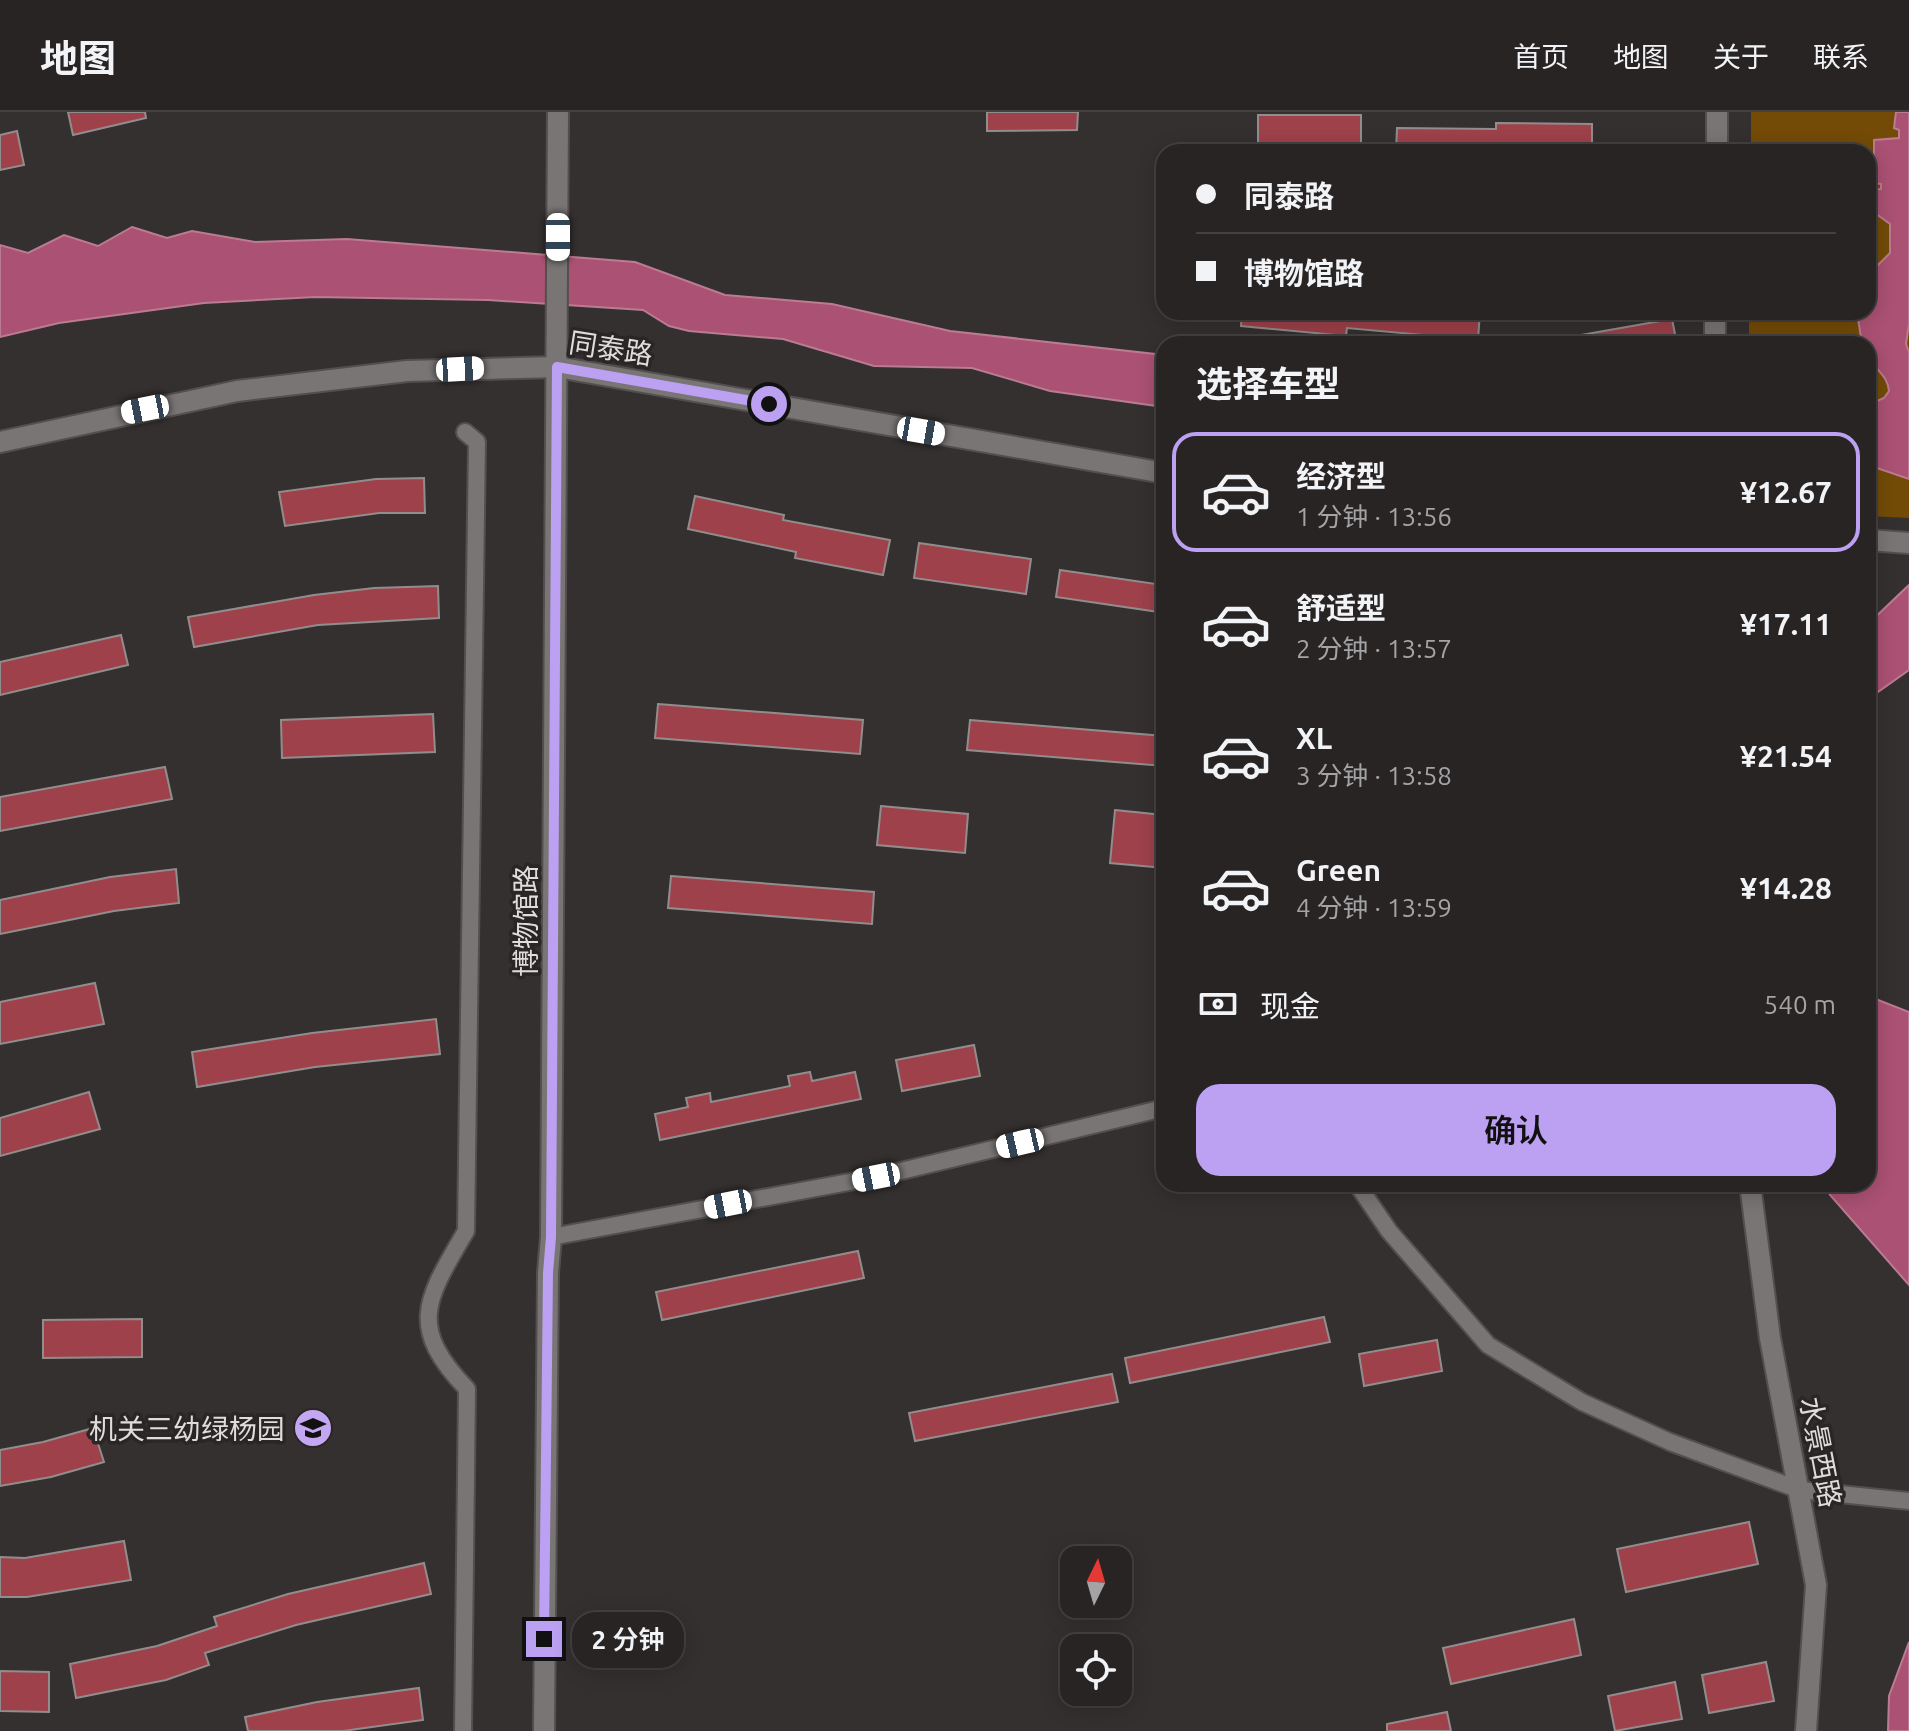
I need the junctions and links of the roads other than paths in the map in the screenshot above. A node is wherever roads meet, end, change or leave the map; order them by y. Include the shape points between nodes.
1 (558, 112) edge
2 (1717, 112) edge
3 (1717, 144) edge
4 (557, 367) junction
5 (465, 432) dead end
6 (0, 442) edge
7 (1156, 472) edge
8 (1877, 541) edge
9 (1909, 543) edge
10 (1156, 1110) edge
11 (1362, 1192) edge
12 (1751, 1192) edge
13 (551, 1237) junction
14 (1800, 1490) junction
15 (1909, 1501) edge
16 (463, 1731) edge
17 (544, 1731) edge
18 (1806, 1731) edge

1 - 4 street, 博物馆路
2 - 3 street
4 - 6 street, 同泰路 via 407,371 237,391
4 - 7 street, 同泰路
4 - 13 street, 博物馆路
5 - 16 street via 477,442 466,1231 435,1284 428,1313 431,1340 444,1365 467,1389
8 - 9 street
10 - 13 street via 876,1177
11 - 14 street via 1389,1231 1488,1345 1582,1402 1670,1442
12 - 14 street, 水景西路 via 1770,1338
13 - 17 street, 博物馆路
14 - 15 street
14 - 18 street, 水景西路 via 1816,1585

